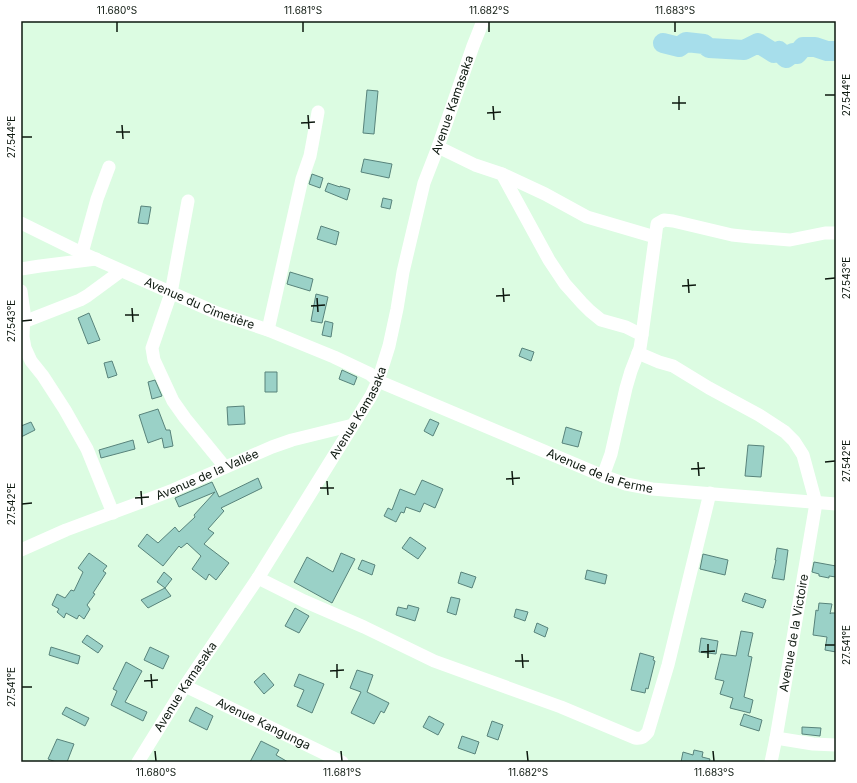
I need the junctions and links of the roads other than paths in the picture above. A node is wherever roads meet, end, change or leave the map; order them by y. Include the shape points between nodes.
1 (483, 21) edge
2 (318, 112) dead end
3 (438, 147) junction
4 (109, 167) dead end
5 (502, 174) junction
6 (188, 200) dead end
7 (21, 223) edge
8 (836, 233) edge
9 (655, 237) junction
10 (82, 253) junction
11 (96, 259) junction
12 (21, 269) edge
13 (121, 271) junction
14 (21, 291) edge
15 (171, 293) junction
16 (22, 323) edge
17 (268, 330) junction
18 (642, 335) junction
19 (638, 353) junction
20 (378, 381) junction
21 (352, 425) junction
22 (225, 467) junction
23 (603, 476) junction
24 (710, 493) junction
25 (816, 503) junction
26 (836, 504) edge
27 (113, 513) junction
28 (21, 550) edge
29 (258, 578) junction
30 (185, 686) junction
31 (776, 738) junction
32 (836, 745) edge
33 (328, 759) edge
34 (138, 762) edge
35 (342, 762) edge
36 (771, 762) edge

1 - 3 street, Avenue Kamasaka
2 - 17 street
3 - 5 street via 475,165
3 - 20 street, Avenue Kamasaka via 424,183 389,346
4 - 10 street
5 - 9 street via 588,217
5 - 18 street via 565,284 601,320 626,327
6 - 15 street
7 - 10 street, Avenue du Cimetière
8 - 9 street via 790,240 750,237 664,220 657,224
9 - 18 street
10 - 11 street, Avenue du Cimetière
11 - 12 street
11 - 13 street, Avenue du Cimetière
13 - 15 street, Avenue du Cimetière
13 - 16 street via 80,300
14 - 16 street via 24,312
15 - 17 street, Avenue du Cimetière via 217,313
15 - 22 street via 152,348 154,360 173,401
16 - 27 street via 28,356 65,410 87,450
17 - 20 street, Avenue du Cimetière via 348,363
18 - 19 street
19 - 23 street
19 - 25 street via 673,366 785,432 803,455
20 - 21 street, Avenue Kamasaka via 365,408
20 - 23 street, Avenue de la Ferme
21 - 22 street, Avenue de la Vallée via 292,440
21 - 29 street, Avenue Kamasaka
22 - 27 street, Avenue de la Vallée
23 - 24 street, Avenue de la Ferme via 638,487
24 - 25 street, Avenue de la Ferme
24 - 29 street via 668,665 648,732 641,739 434,661
25 - 26 street, Avenue de la Ferme
25 - 31 street, Avenue de la Victoire
27 - 28 street, Avenue de la Vallée
29 - 30 street, Avenue Kamasaka
30 - 33 street, Avenue Kangunga
30 - 34 street, Avenue Kamasaka
31 - 32 street
31 - 36 street, Avenue de la Victoire
33 - 35 street, Avenue Kangunga

